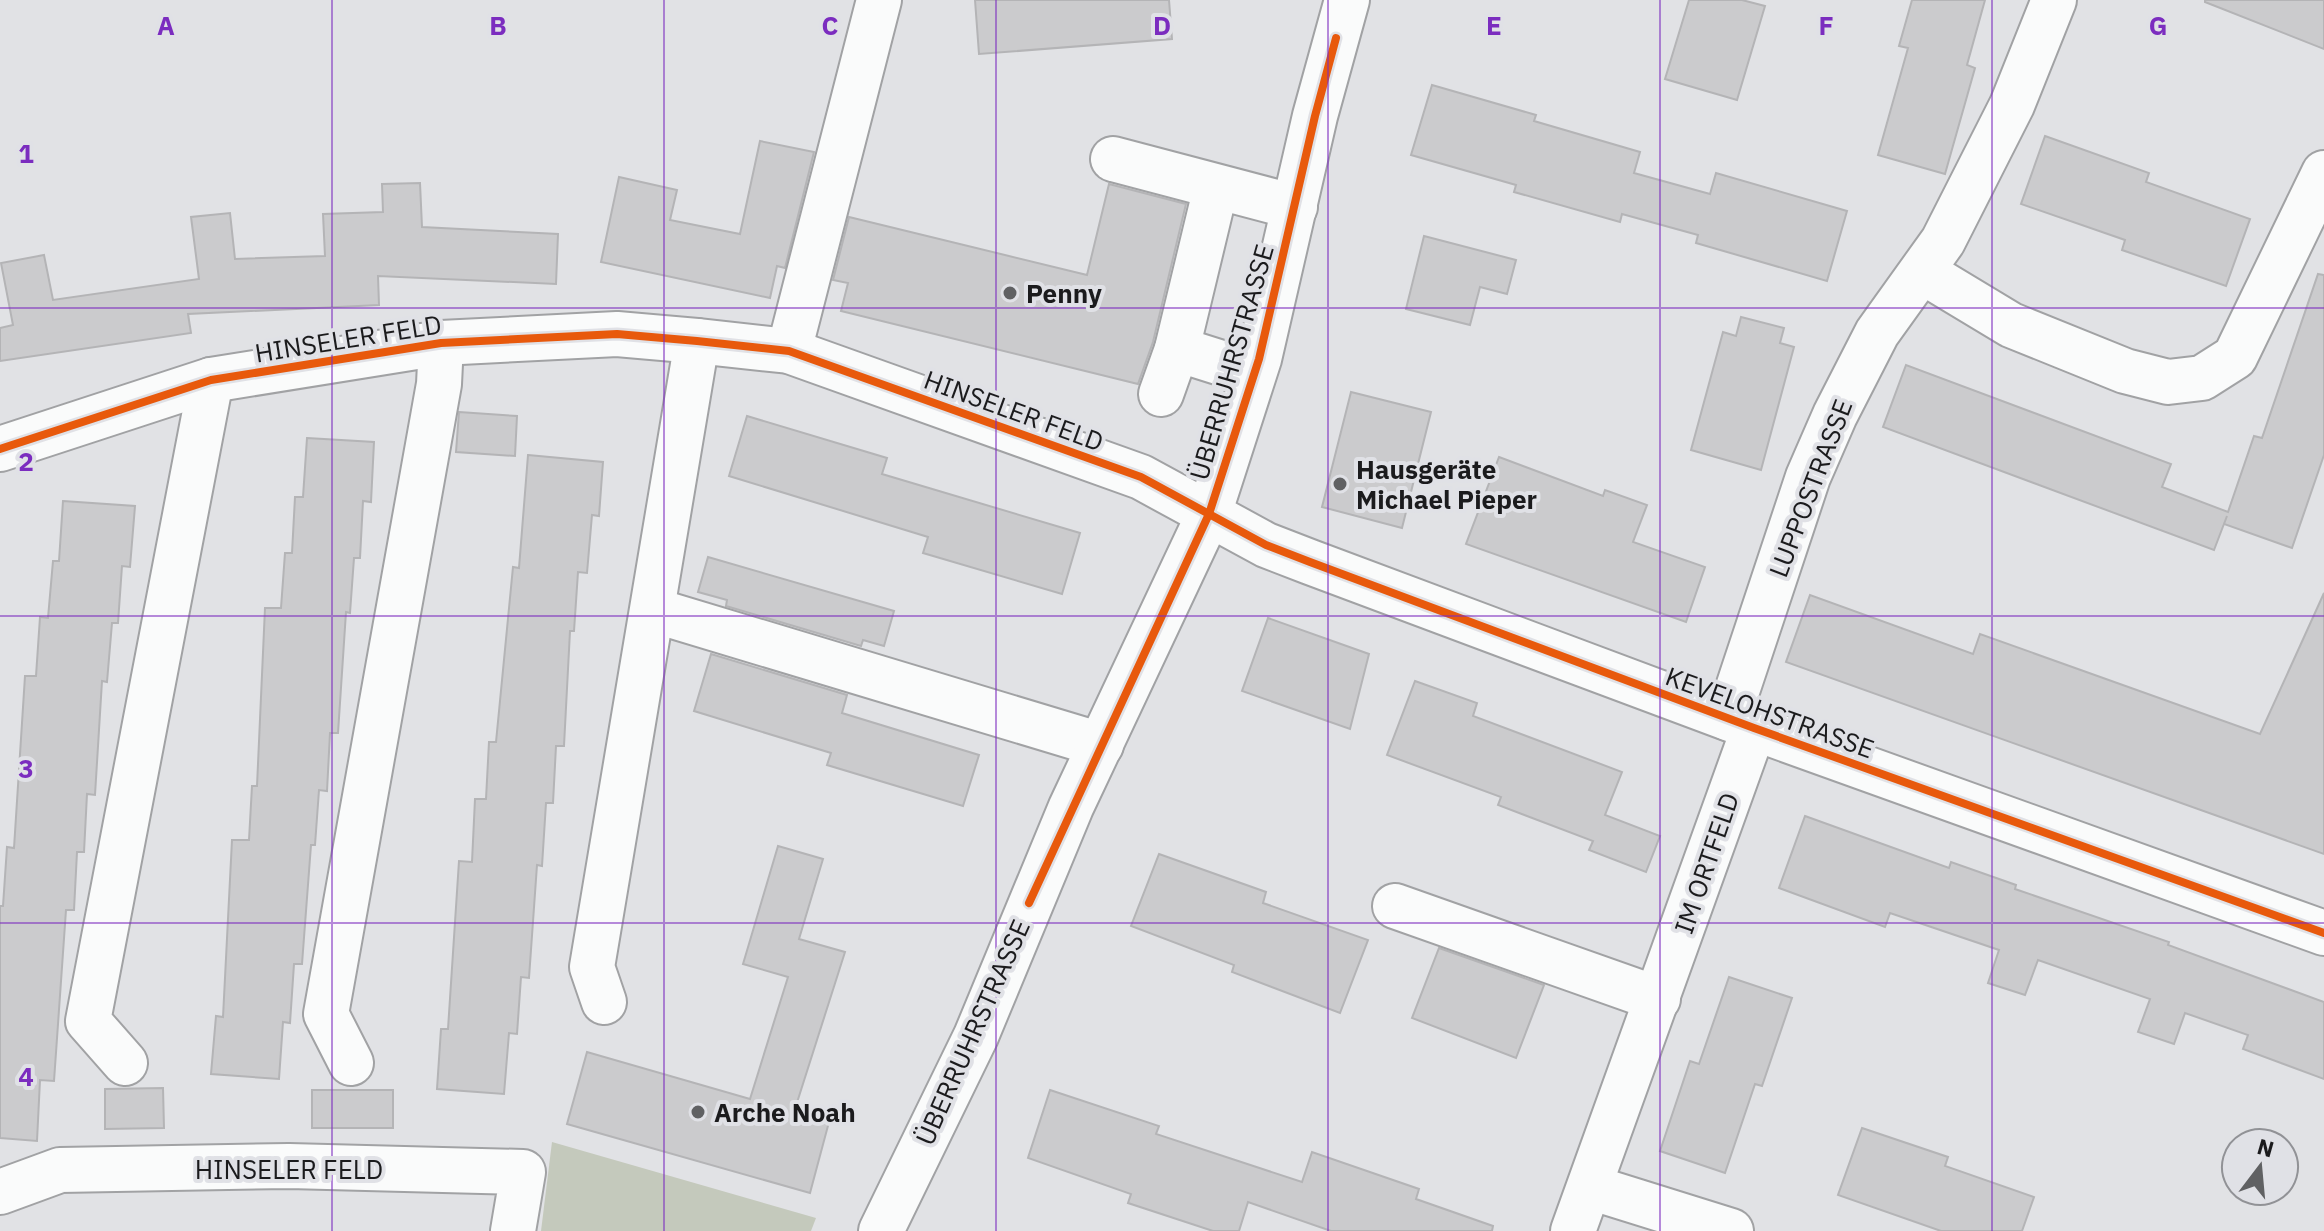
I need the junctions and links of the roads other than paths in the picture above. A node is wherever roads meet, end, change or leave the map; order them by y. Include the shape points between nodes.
1 (879, 0) edge
2 (1347, 0) edge
3 (2054, 0) edge
4 (1113, 159) dead end
5 (2324, 173) edge
6 (1216, 187) junction
7 (1295, 207) junction
8 (1923, 272) junction
9 (697, 341) junction
10 (441, 343) junction
11 (1177, 349) junction
12 (789, 351) junction
13 (1253, 373) junction
14 (211, 380) junction
15 (1161, 394) dead end
16 (0, 449) edge
17 (1209, 514) junction
18 (653, 610) junction
19 (1741, 723) junction
20 (1101, 745) junction
21 (1395, 906) dead end
22 (2324, 933) edge
23 (1658, 999) junction
24 (604, 1002) dead end
25 (125, 1063) dead end
26 (351, 1063) dead end
27 (1590, 1187) junction
28 (0, 1192) edge
29 (513, 1231) edge
30 (881, 1231) edge
31 (1573, 1231) edge
32 (1731, 1231) edge

1 - 12 street
2 - 7 street, ÜBERRUHRSTRASSE
3 - 8 street, LUPPOSTRASSE via 2012,105
4 - 6 street
5 - 8 street via 2235,357 2202,378 2168,382 2125,371 2011,325
6 - 7 street
6 - 11 street
7 - 13 street, ÜBERRUHRSTRASSE
8 - 19 street, LUPPOSTRASSE via 1877,333 1808,477
9 - 10 street, HINSELER FELD via 617,334
9 - 12 street, HINSELER FELD
9 - 18 street
10 - 14 street, HINSELER FELD
10 - 26 street, HINSELER FELD via 439,384 326,1014
11 - 13 street
11 - 15 street
12 - 17 street, HINSELER FELD via 1141,477
13 - 17 street, ÜBERRUHRSTRASSE
14 - 16 street, HINSELER FELD
14 - 25 street via 88,1021
17 - 19 street, KEVELOHSTRASSE via 1266,545
17 - 20 street, ÜBERRUHRSTRASSE
18 - 20 street
18 - 24 street via 592,967
19 - 22 street, KEVELOHSTRASSE
19 - 23 street, IM ORTFELD
20 - 30 street, ÜBERRUHRSTRASSE via 976,1036
21 - 23 street
23 - 27 street, IM ORTFELD
27 - 31 street, IM ORTFELD
27 - 32 street
28 - 29 street, HINSELER FELD via 60,1170 289,1166 523,1172

